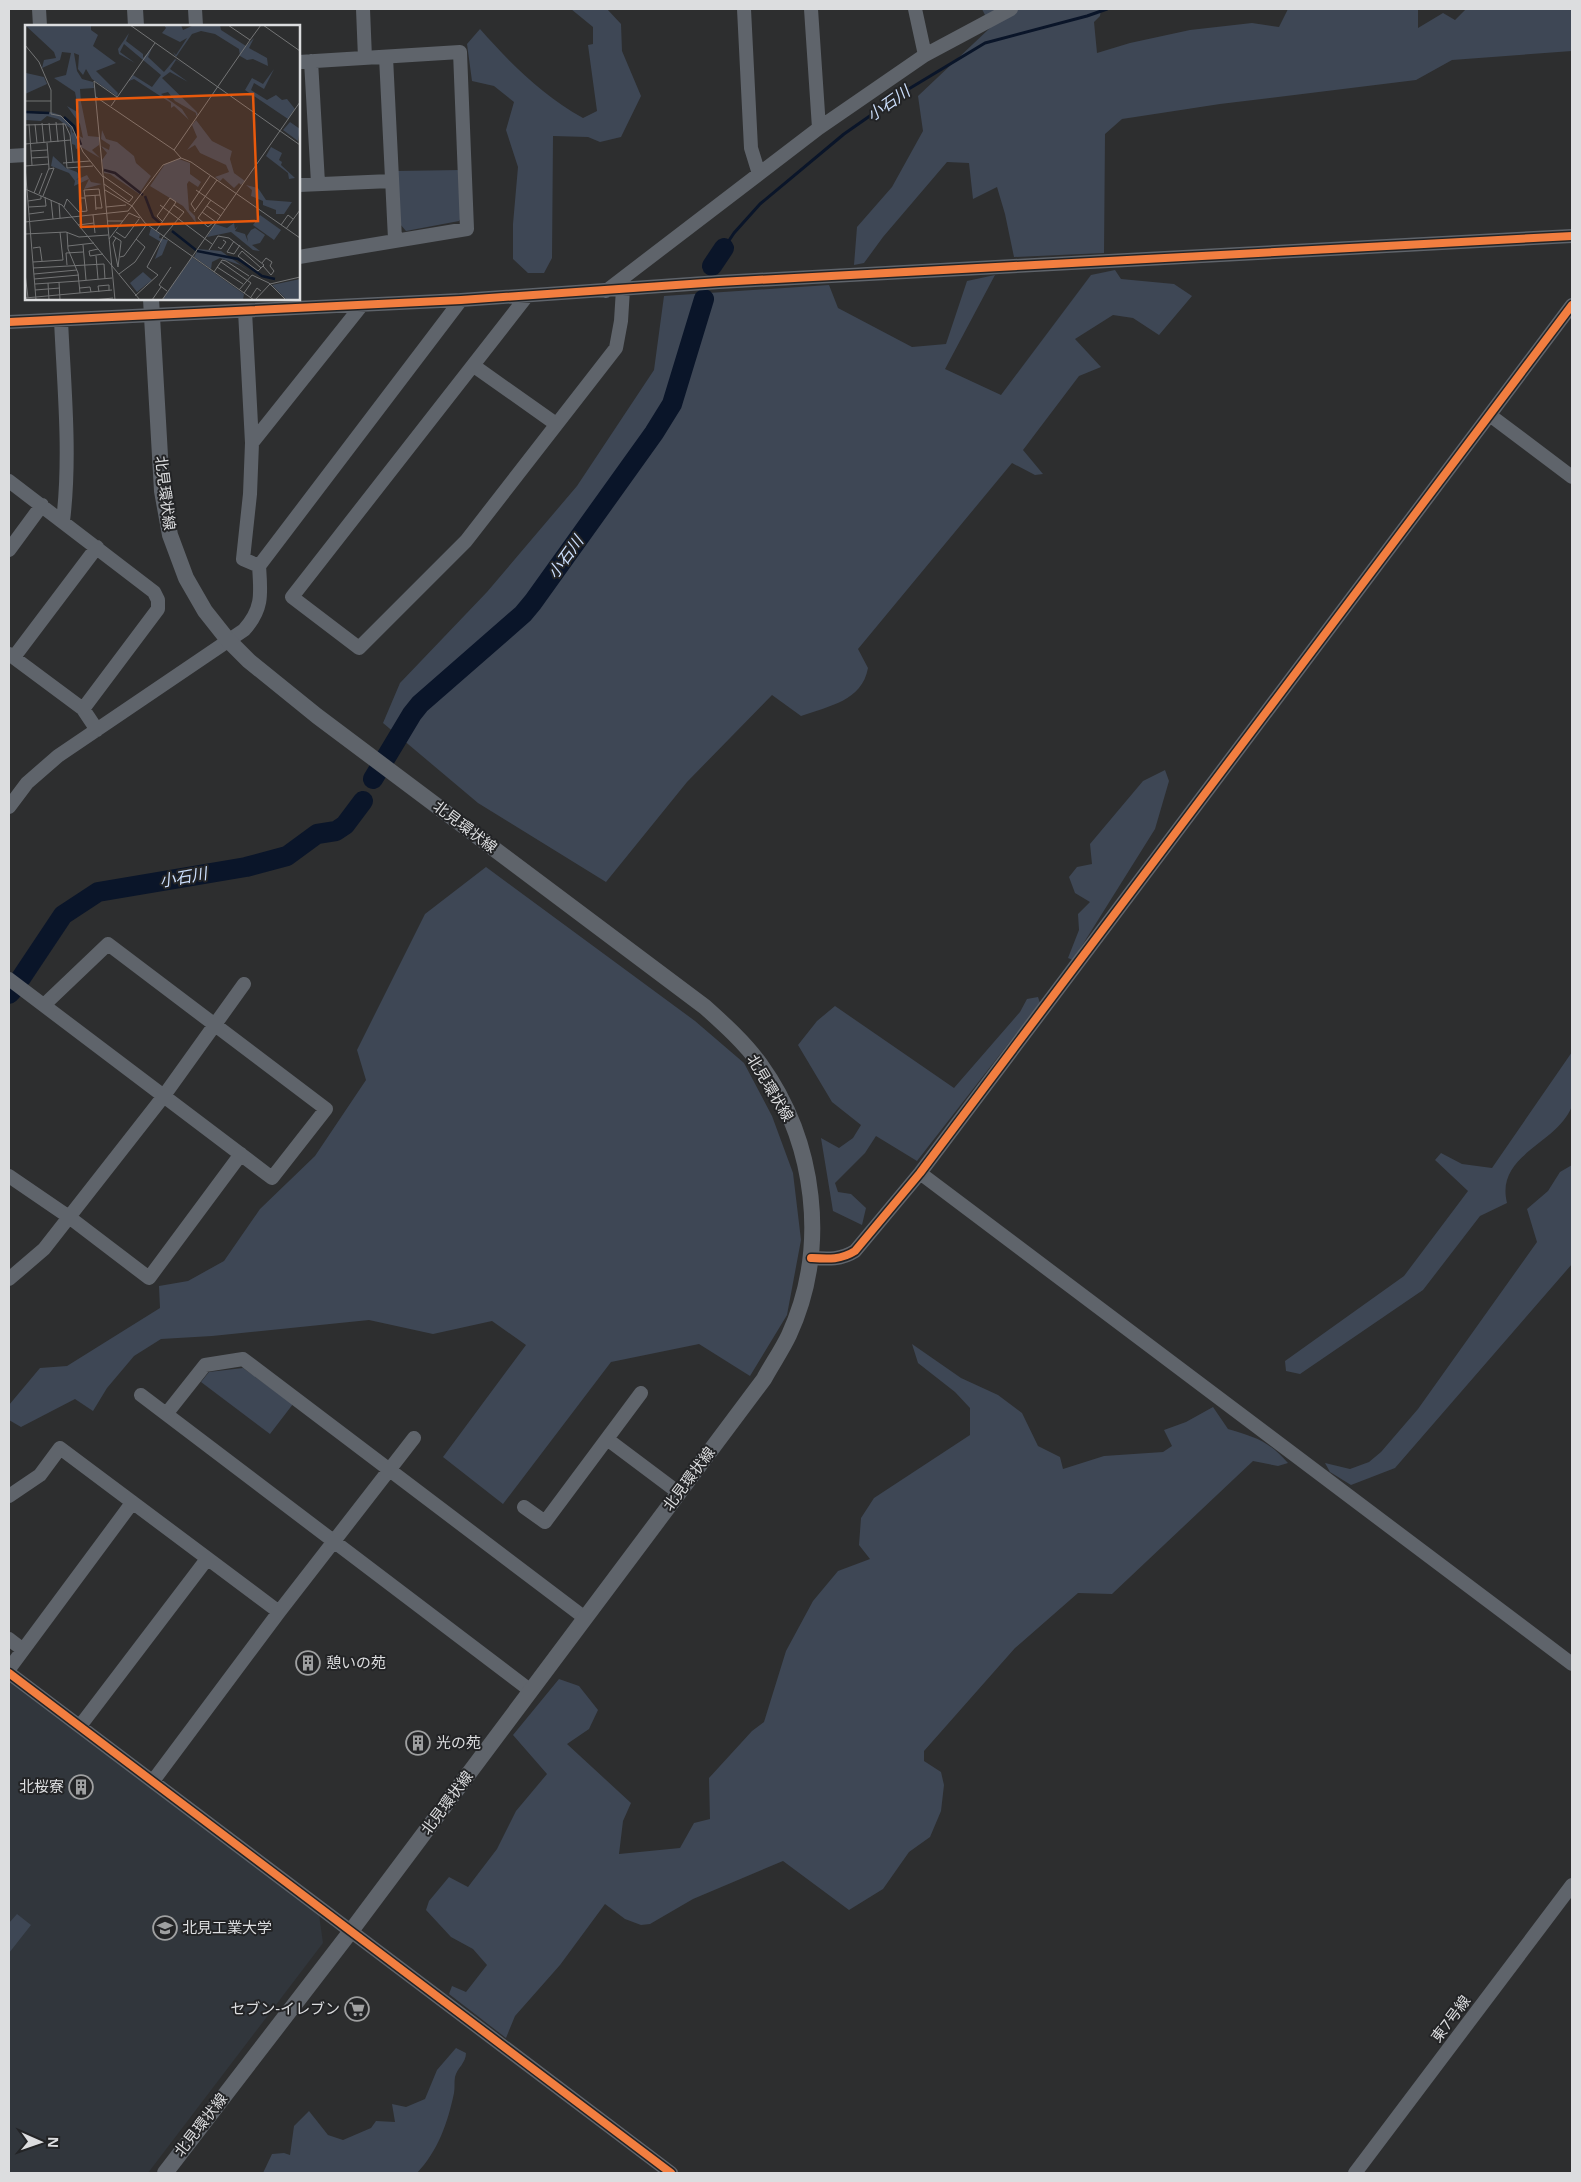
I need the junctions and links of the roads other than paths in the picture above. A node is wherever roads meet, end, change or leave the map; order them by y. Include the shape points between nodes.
1 (39, 9) edge
2 (136, 9) edge
3 (195, 9) edge
4 (363, 9) edge
5 (744, 9) edge
6 (811, 9) edge
7 (915, 9) edge
8 (1011, 9) edge
9 (40, 25) edge
10 (136, 25) edge
11 (196, 25) edge
12 (925, 55) junction
13 (386, 56) junction
14 (365, 58) junction
15 (305, 62) edge
16 (819, 128) junction
17 (25, 155) edge
18 (9, 156) edge
19 (759, 174) junction
20 (391, 181) junction
21 (318, 184) junction
22 (300, 185) edge
23 (1572, 236) edge
24 (395, 239) junction
25 (300, 257) edge
26 (622, 290) junction
27 (606, 292) junction
28 (527, 296) junction
29 (461, 300) junction
30 (362, 305) junction
31 (1572, 305) edge
32 (151, 307) edge
33 (245, 311) junction
34 (61, 320) junction
35 (9, 322) edge
36 (474, 366) junction
37 (1491, 416) junction
38 (556, 424) junction
39 (252, 443) junction
40 (1572, 477) edge
41 (9, 481) edge
42 (42, 505) junction
43 (63, 521) junction
44 (97, 547) junction
45 (9, 550) edge
46 (259, 566) junction
47 (228, 640) junction
48 (11, 656) edge
49 (83, 709) junction
50 (97, 730) junction
51 (9, 806) edge
52 (9, 979) edge
53 (244, 984) dead end
54 (44, 1005) junction
55 (214, 1025) junction
56 (163, 1097) junction
57 (241, 1154) junction
58 (920, 1173) junction
59 (9, 1176) edge
60 (70, 1216) junction
61 (811, 1258) junction
62 (9, 1279) edge
63 (641, 1393) dead end
64 (141, 1395) dead end
65 (167, 1413) junction
66 (414, 1438) dead end
67 (607, 1439) junction
68 (390, 1469) junction
69 (679, 1493) junction
70 (9, 1496) edge
71 (132, 1503) junction
72 (524, 1506) dead end
73 (333, 1542) junction
74 (207, 1559) junction
75 (279, 1612) junction
76 (585, 1618) junction
77 (9, 1639) edge
78 (22, 1649) junction
79 (1572, 1664) edge
80 (9, 1671) edge
81 (531, 1691) junction
82 (80, 1726) junction
83 (153, 1782) junction
84 (1572, 1885) edge
85 (351, 1931) junction
86 (165, 2173) edge
87 (671, 2173) edge
88 (1355, 2173) edge

1 - 9 street
2 - 10 main road
3 - 11 street
4 - 14 street
5 - 19 street via 751,148
6 - 16 street
7 - 12 street
8 - 12 street
12 - 16 street
13 - 14 street
13 - 20 street
13 - 24 street via 460,52 467,229
14 - 15 street
15 - 21 street
16 - 19 street
17 - 18 street
19 - 27 street
20 - 21 street
20 - 24 street
21 - 22 street
23 - 26 street
24 - 25 street
26 - 27 street
26 - 38 street via 616,348
27 - 28 street
28 - 29 street
28 - 36 street
29 - 30 street
29 - 46 street
30 - 33 street
30 - 39 street
31 - 37 street
32 - 33 street
32 - 34 street
32 - 47 main road, 北見環状線 via 162,491 170,534 186,578 205,611
33 - 39 street
34 - 35 street
34 - 43 street via 67,492
36 - 38 street
36 - 38 street via 292,597 359,648 466,541
37 - 40 street
37 - 58 street
39 - 46 street via 243,559
41 - 42 street
42 - 43 street
42 - 45 street
43 - 44 street
44 - 48 street
44 - 49 street via 154,592 158,609
46 - 47 street via 261,591 256,617
47 - 50 street
47 - 61 main road, 北見環状線 via 249,662 318,716 705,1007 734,1034 760,1065 786,1107 802,1148 812,1204
48 - 49 street
49 - 50 street
50 - 51 street via 58,756
52 - 54 street
53 - 55 street
54 - 55 street via 108,944
54 - 56 street
55 - 56 street
55 - 57 street via 326,1109 272,1178
56 - 57 street
56 - 60 street
57 - 60 street via 150,1278
58 - 61 street via 855,1251 834,1260
58 - 79 street
59 - 60 street
60 - 62 street via 44,1249
61 - 69 main road, 北見環状線 via 804,1292 789,1335 764,1379
63 - 67 street
64 - 65 street
65 - 68 street via 205,1365 243,1359
65 - 73 street
66 - 68 street
67 - 69 street
67 - 72 street via 545,1522
68 - 73 street
68 - 76 street
69 - 76 main road, 北見環状線
70 - 71 street via 40,1475 60,1448
71 - 74 street
71 - 78 street
73 - 75 street
73 - 81 street
74 - 75 street
74 - 82 street
75 - 83 street
76 - 81 main road, 北見環状線
77 - 78 street
78 - 80 street
80 - 82 street
81 - 85 main road, 北見環状線
82 - 83 street
83 - 85 street
84 - 88 street, 東7号線
85 - 86 main road, 北見環状線
85 - 87 street

